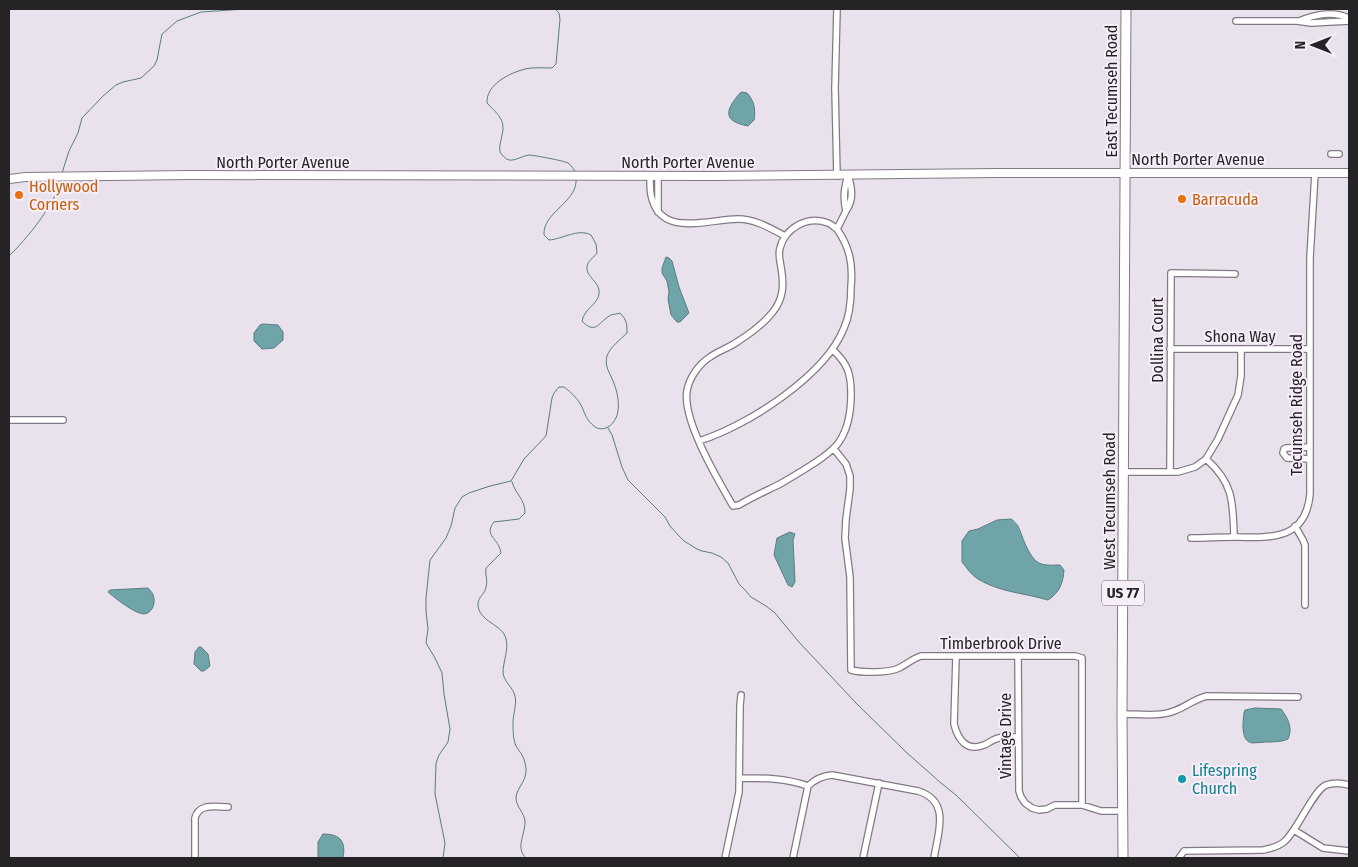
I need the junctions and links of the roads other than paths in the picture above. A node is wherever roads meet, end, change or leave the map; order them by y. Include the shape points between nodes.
1 (837, 9) edge
2 (1126, 9) edge
3 (1349, 20) edge
4 (1236, 21) dead end
5 (1331, 154) dead end
6 (1339, 154) dead end
7 (9, 173) edge
8 (1126, 173) junction
9 (1315, 173) junction
10 (1349, 173) edge
11 (848, 175) junction
12 (26, 176) junction
13 (654, 176) junction
14 (837, 176) junction
15 (9, 179) edge
16 (838, 229) junction
17 (785, 236) junction
18 (1235, 274) dead end
19 (1170, 349) junction
20 (1241, 349) junction
21 (832, 350) junction
22 (1310, 350) junction
23 (9, 420) edge
24 (63, 420) dead end
25 (699, 441) junction
26 (1310, 447) junction
27 (834, 449) junction
28 (1206, 459) junction
29 (1310, 459) junction
30 (1124, 472) junction
31 (1170, 472) junction
32 (1295, 526) junction
33 (1234, 537) junction
34 (1191, 538) dead end
35 (1305, 605) dead end
36 (956, 657) junction
37 (1018, 657) junction
38 (741, 695) dead end
39 (1298, 696) dead end
40 (1122, 714) junction
41 (1018, 737) junction
42 (740, 778) junction
43 (878, 784) junction
44 (1349, 784) edge
45 (808, 786) junction
46 (1082, 805) junction
47 (228, 808) dead end
48 (1123, 811) junction
49 (1294, 830) junction
50 (1349, 851) edge
51 (195, 858) edge
52 (726, 858) edge
53 (793, 858) edge
54 (863, 858) edge
55 (934, 858) edge
56 (1123, 858) edge
57 (1179, 858) edge

1 - 14 street
2 - 8 main road, East Tecumseh Road / US 77
3 - 4 street via 1311,23
5 - 6 street
7 - 12 street, North Porter Avenue
8 - 9 street, North Porter Avenue
8 - 11 street, North Porter Avenue
8 - 30 main road, West Tecumseh Road / US 77
9 - 10 street, North Porter Avenue
9 - 22 street, Tecumseh Ridge Road via 1310,251
11 - 14 street, North Porter Avenue
11 - 16 street via 844,188 846,211
12 - 13 street, North Porter Avenue
12 - 15 street, North Porter Avenue
13 - 14 street, North Porter Avenue
13 - 17 street via 658,212 666,218 680,224 738,219 757,222
16 - 17 street via 827,222 809,221 794,227
16 - 21 street via 851,259 852,277 845,328
17 - 25 street via 779,256 784,282 779,304 752,332 709,357 690,380 686,398
18 - 19 street, Dollina Court via 1171,273
19 - 20 street, Shona Way
19 - 31 street, Dollina Court
20 - 22 street, Shona Way
20 - 28 street via 1238,395
21 - 25 street via 785,395 738,424
21 - 27 street via 848,368 851,383 847,426
22 - 26 street, Tecumseh Ridge Road
23 - 24 street
25 - 27 street via 733,506 779,484
26 - 29 street, Tecumseh Ridge Road
26 - 29 street via 1286,448 1283,454 1287,458
27 - 36 street, Timberbrook Drive via 846,464 850,476 845,538 850,577 851,670 893,670 921,656
28 - 31 street via 1190,469
28 - 33 street via 1219,473 1230,494
29 - 32 street, Tecumseh Ridge Road via 1308,504
30 - 31 street
30 - 40 main road, West Tecumseh Road / US 77
32 - 33 street via 1272,537
32 - 35 street via 1304,545
33 - 34 street
36 - 37 street, Timberbrook Drive
36 - 41 street via 954,724 962,742 974,747 996,738
37 - 41 street, Vintage Drive
37 - 46 street, Timberbrook Drive via 1082,658
38 - 42 street
39 - 40 street via 1207,696 1169,713
40 - 48 main road, West Tecumseh Road / US 77
41 - 46 street, Vintage Drive via 1019,791 1025,803 1039,810 1056,805
42 - 45 street via 774,778
42 - 52 street
43 - 45 street via 832,775
43 - 54 street
43 - 55 street via 924,792 933,799 938,806 940,821
44 - 49 street via 1336,783 1320,789
45 - 53 street
46 - 48 street, Vintage Drive via 1101,811
47 - 51 street via 208,806 196,813
48 - 56 main road, West Tecumseh Road / US 77
49 - 50 street via 1323,848
49 - 57 street via 1275,848 1184,851

